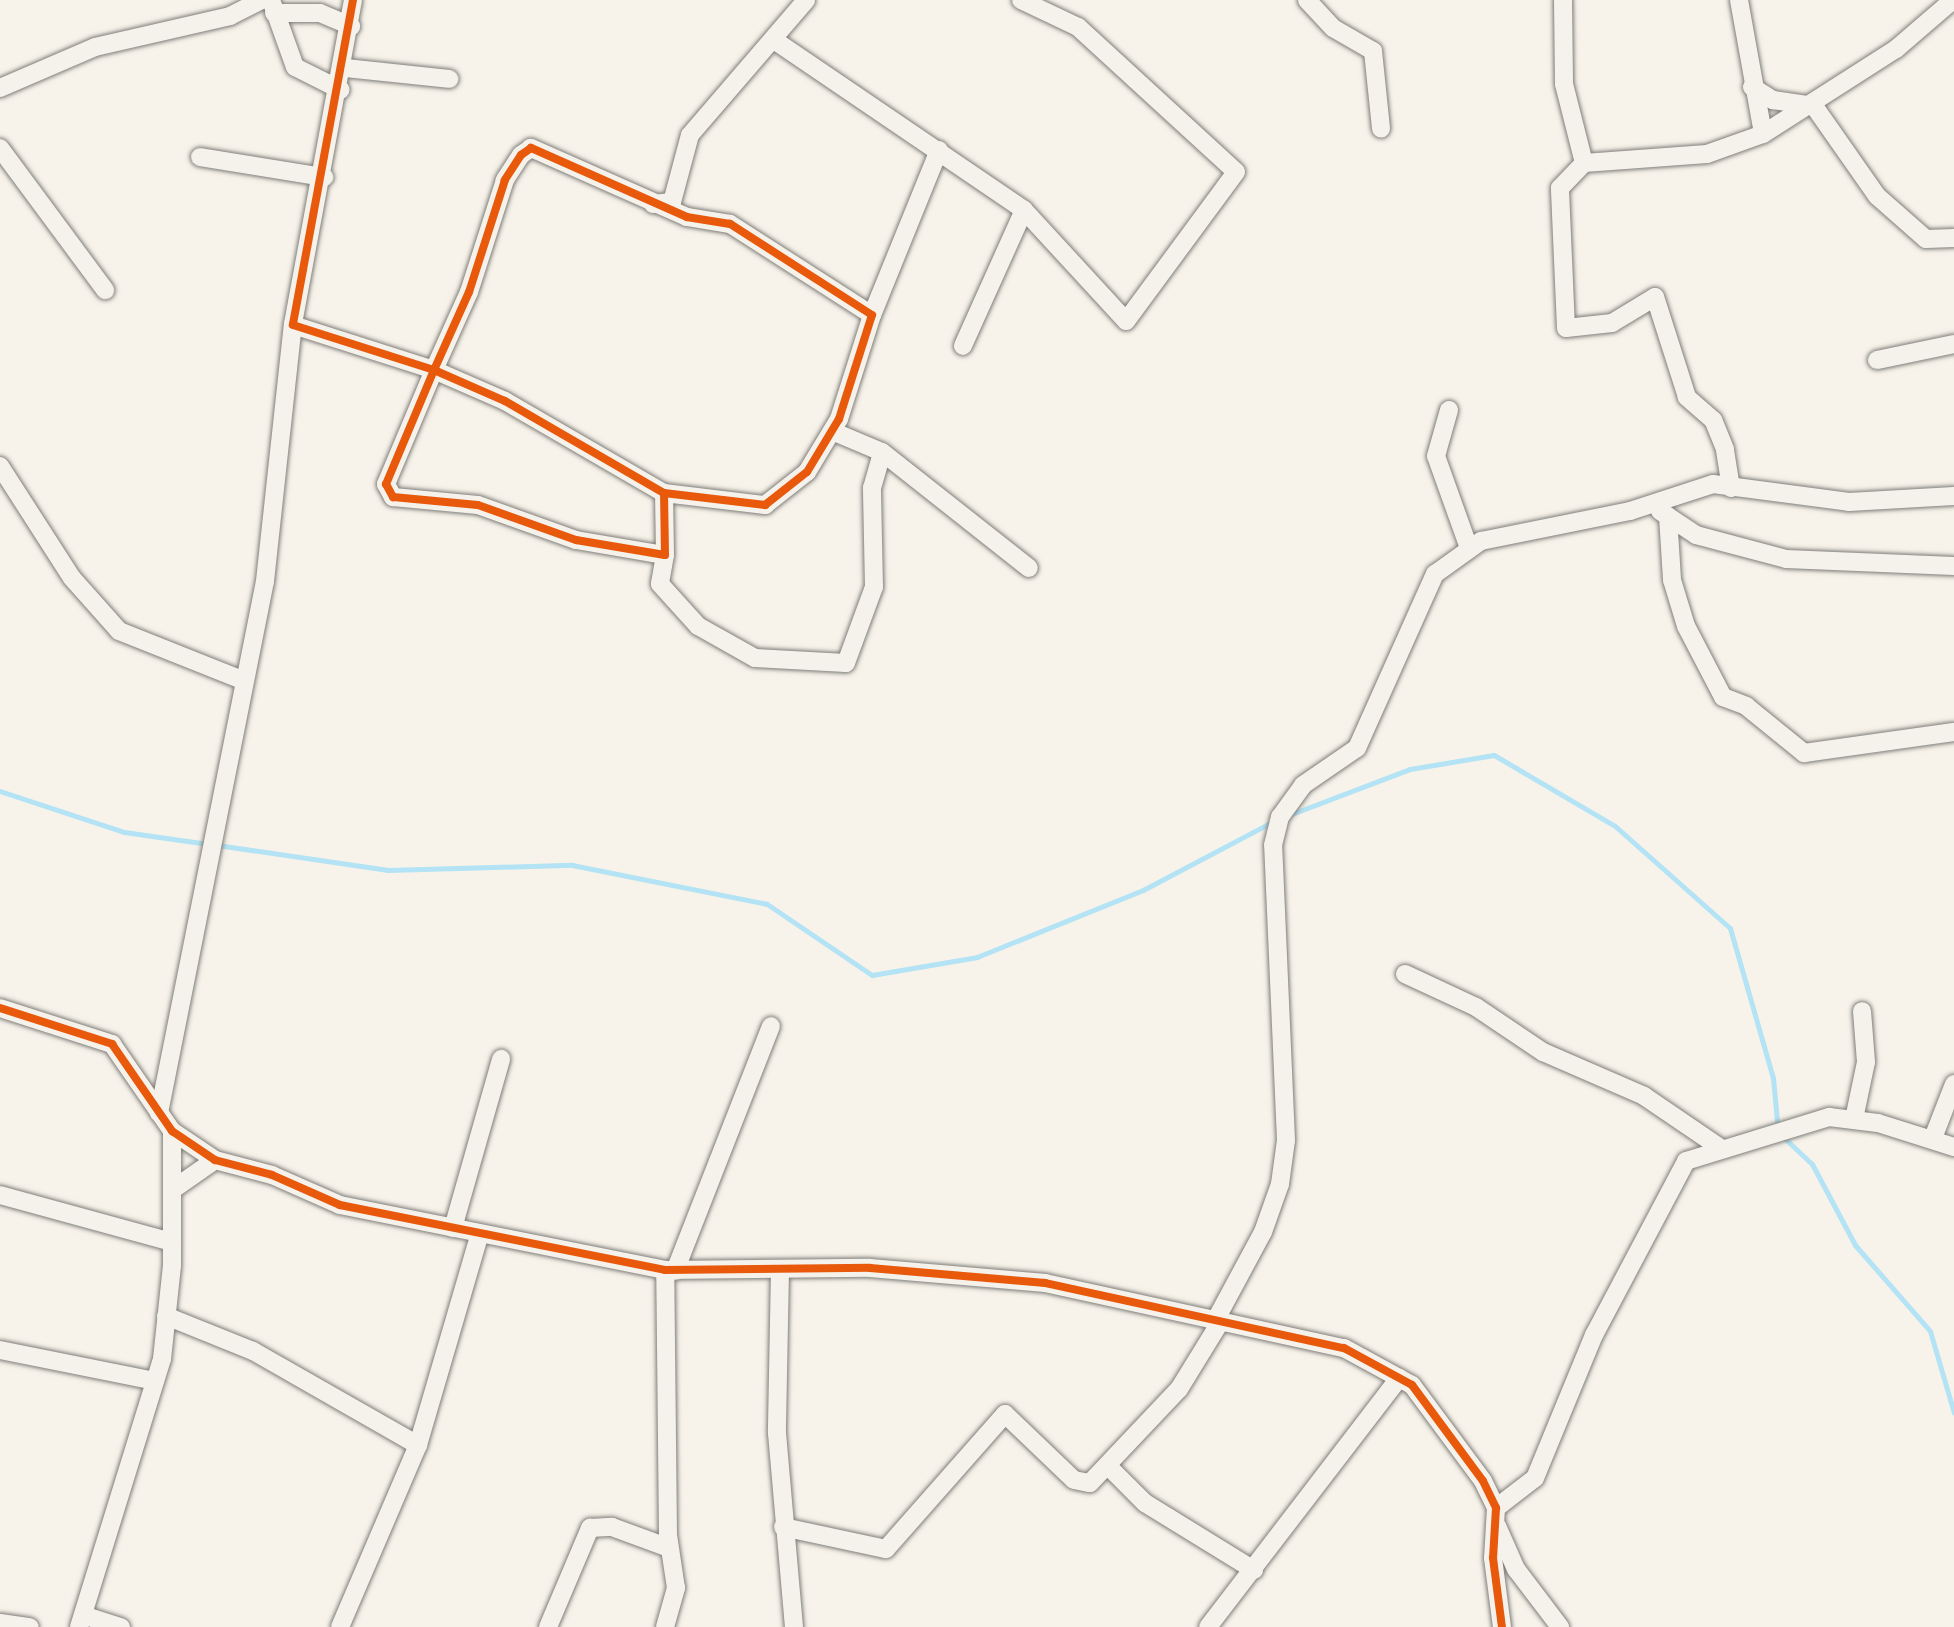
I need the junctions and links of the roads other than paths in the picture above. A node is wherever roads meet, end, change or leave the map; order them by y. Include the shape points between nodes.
1 (353, 0) edge
2 (806, 0) edge
3 (1021, 0) edge
4 (1307, 0) edge
5 (1563, 0) edge
6 (1739, 0) edge
7 (1953, 2) edge
8 (269, 4) edge
9 (351, 26) junction
10 (774, 40) junction
11 (345, 68) junction
12 (449, 79) dead end
13 (1752, 87) junction
14 (0, 88) edge
15 (341, 90) junction
16 (1814, 106) junction
17 (1381, 129) dead end
18 (1763, 134) junction
19 (0, 148) edge
20 (939, 150) junction
21 (200, 157) dead end
22 (1584, 163) junction
23 (324, 177) junction
24 (653, 204) junction
25 (1024, 210) junction
26 (1954, 238) edge
27 (105, 290) dead end
28 (872, 315) junction
29 (293, 325) junction
30 (1954, 344) edge
31 (963, 346) dead end
32 (1877, 360) dead end
33 (434, 370) junction
34 (1449, 410) dead end
35 (832, 431) junction
36 (882, 452) junction
37 (0, 466) edge
38 (1731, 488) junction
39 (664, 493) junction
40 (1954, 496) edge
41 (1651, 504) junction
42 (1668, 516) junction
43 (1469, 548) junction
44 (665, 555) junction
45 (1954, 566) edge
46 (1029, 568) dead end
47 (242, 680) junction
48 (1954, 732) edge
49 (1405, 974) dead end
50 (0, 1008) edge
51 (1862, 1011) dead end
52 (771, 1026) dead end
53 (501, 1059) dead end
54 (1954, 1084) edge
55 (159, 1113) junction
56 (1854, 1119) junction
57 (172, 1131) junction
58 (1933, 1138) junction
59 (1954, 1147) edge
60 (1722, 1149) junction
61 (215, 1160) junction
62 (172, 1190) junction
63 (0, 1195) edge
64 (453, 1228) junction
65 (479, 1236) junction
66 (172, 1242) junction
67 (670, 1270) junction
68 (780, 1270) junction
69 (166, 1316) junction
70 (1216, 1324) junction
71 (0, 1350) edge
72 (1399, 1378) junction
73 (155, 1381) junction
74 (418, 1445) junction
75 (1108, 1466) junction
76 (1496, 1516) junction
77 (783, 1527) junction
78 (669, 1548) junction
79 (1254, 1570) junction
80 (81, 1621) edge
81 (0, 1623) edge
82 (30, 1627) edge
83 (121, 1627) edge
84 (340, 1627) edge
85 (548, 1627) edge
86 (665, 1627) edge
87 (794, 1627) edge
88 (1208, 1627) edge
89 (1502, 1627) edge
90 (1560, 1627) edge

1 - 9 street
2 - 10 street
3 - 25 street via 1078,27 1236,172 1126,321
4 - 17 street via 1333,28 1373,51
5 - 22 street via 1564,84
6 - 13 street
7 - 16 street
8 - 9 street via 320,13
8 - 14 street via 95,47
8 - 15 street via 295,67
9 - 11 street
10 - 20 street
10 - 24 street via 690,135 672,202
11 - 12 street
11 - 15 street
13 - 16 street via 1773,100
13 - 18 street
15 - 23 street
16 - 18 street
16 - 26 street via 1877,196 1926,239
18 - 22 street via 1707,154
19 - 27 street
20 - 25 street
20 - 28 street
21 - 23 street
22 - 38 street via 1557,196 1566,328 1612,323 1655,297 1687,397 1713,420 1725,449
23 - 29 street
24 - 28 street via 730,224
24 - 33 street via 531,148 521,155
25 - 31 street
28 - 35 street
29 - 33 street
29 - 47 street via 265,581
30 - 32 street
33 - 39 street via 522,410
33 - 44 street via 386,484 393,497 478,505 576,540
34 - 43 street via 1436,456
35 - 36 street
35 - 39 street via 807,472 765,505
36 - 44 street via 872,488 874,587 846,663 755,658 698,626 660,584
36 - 46 street
37 - 47 street via 72,578 119,631
38 - 40 street via 1849,502
38 - 41 street via 1713,484
39 - 44 street
41 - 42 street
41 - 43 street
42 - 45 street via 1707,539 1786,559
42 - 48 street via 1672,580 1686,626 1723,697 1746,706 1804,753
43 - 70 street via 1435,574 1357,748 1303,785 1280,817 1273,845 1282,1169 1263,1232
47 - 55 street
49 - 60 street via 1476,1007 1543,1052 1644,1096
50 - 55 street via 112,1044
51 - 56 street via 1866,1062
52 - 67 street
53 - 64 street
54 - 58 street
55 - 57 street
56 - 58 street
56 - 60 street via 1780,1129
57 - 61 street
57 - 62 street
58 - 59 street
60 - 76 street via 1686,1161 1669,1183 1535,1478
61 - 62 street
61 - 64 street via 272,1175 340,1205
62 - 66 street
63 - 66 street
64 - 65 street
65 - 67 street
65 - 74 street
66 - 69 street
67 - 68 street
67 - 78 street
68 - 70 street via 870,1268 1045,1283
68 - 77 street
69 - 73 street
69 - 74 street via 253,1351
70 - 72 street via 1333,1345
70 - 75 street via 1179,1389
71 - 73 street
72 - 76 street via 1431,1404
72 - 79 street
73 - 80 street
74 - 84 street
75 - 77 street via 1082,1484 1005,1414 886,1549
75 - 79 street via 1145,1503
76 - 89 street
76 - 90 street via 1516,1569
77 - 87 street
78 - 85 street via 612,1527 590,1528
78 - 86 street via 676,1588
79 - 88 street
80 - 83 street
81 - 82 street

